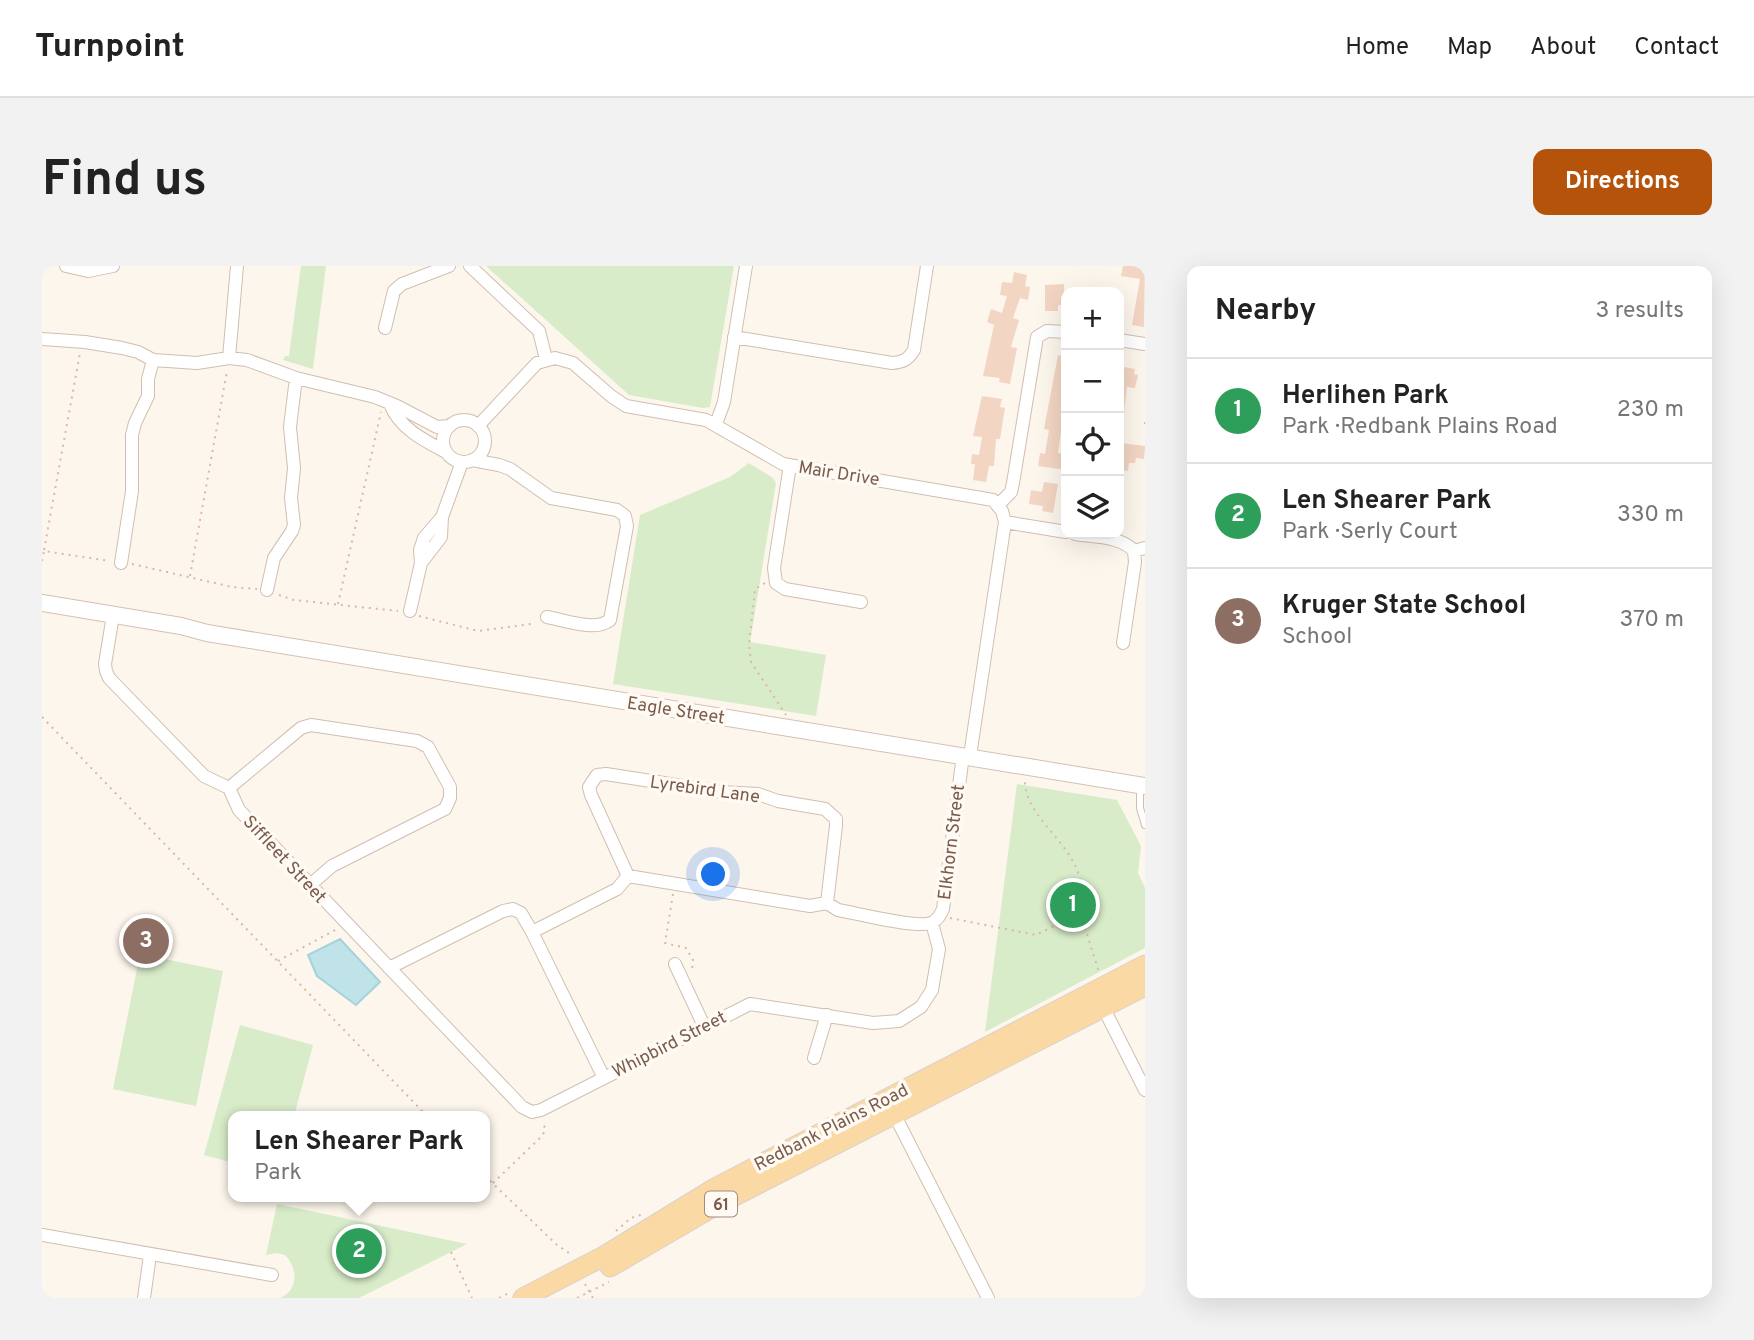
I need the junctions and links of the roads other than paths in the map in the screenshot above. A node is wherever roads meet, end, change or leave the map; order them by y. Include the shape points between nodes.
1 (66, 266) edge
2 (113, 266) edge
3 (237, 266) edge
4 (449, 266) edge
5 (470, 266) edge
6 (746, 266) edge
7 (927, 266) edge
8 (385, 328) dead end
9 (1061, 332) edge
10 (734, 337) junction
11 (42, 339) edge
12 (1124, 341) edge
13 (1145, 344) edge
14 (229, 358) junction
15 (546, 359) junction
16 (153, 360) junction
17 (296, 378) junction
18 (387, 402) junction
19 (716, 424) junction
20 (450, 426) junction
21 (478, 426) junction
22 (484, 442) junction
23 (446, 452) junction
24 (467, 461) junction
25 (499, 465) junction
26 (790, 465) junction
27 (998, 505) junction
28 (1005, 522) junction
29 (1061, 531) edge
30 (1107, 539) edge
31 (1140, 550) edge
32 (121, 563) road end
33 (267, 590) road end
34 (861, 602) dead end
35 (42, 603) edge
36 (410, 611) road end
37 (42, 612) edge
38 (547, 617) dead end
39 (112, 620) junction
40 (1123, 643) dead end
41 (966, 756) junction
42 (1142, 785) edge
43 (229, 788) junction
44 (1145, 825) edge
45 (628, 876) junction
46 (310, 886) junction
47 (827, 903) junction
48 (932, 923) junction
49 (532, 932) junction
50 (675, 964) dead end
51 (1145, 965) edge
52 (389, 968) junction
53 (1145, 986) edge
54 (1103, 1007) junction
55 (827, 1015) junction
56 (704, 1026) junction
57 (814, 1058) dead end
58 (604, 1078) junction
59 (1145, 1090) edge
60 (890, 1107) junction
61 (42, 1235) edge
62 (150, 1255) junction
63 (272, 1275) dead end
64 (589, 1290) edge
65 (516, 1295) edge
66 (144, 1298) edge
67 (551, 1298) edge
68 (988, 1298) edge

1 - 2 street via 88,271
3 - 14 street
4 - 8 street via 394,291
5 - 15 street via 531,322
6 - 10 street
7 - 10 street via 914,350 901,362
9 - 27 street via 1046,331 1037,337 1011,492
10 - 19 street
11 - 16 street via 122,348
12 - 13 street
14 - 16 street via 197,363
14 - 17 street
15 - 19 street, Mair Drive via 573,363 626,406
15 - 21 street via 530,369
16 - 32 street via 148,396 132,435 132,491
17 - 18 street
17 - 33 street via 290,427 294,525 274,558
18 - 20 street via 427,424
18 - 23 street via 404,425
19 - 26 street, Mair Drive via 770,458
20 - 21 street via 464,421
20 - 23 street via 443,438
21 - 22 street
22 - 24 street via 482,451
22 - 25 street
23 - 24 street via 453,459
24 - 25 street
24 - 36 street via 442,517 424,537
25 - 38 street via 551,498 617,510 627,521 610,620 595,626
26 - 27 street, Mair Drive via 984,497
26 - 34 street via 774,578 785,589
27 - 28 street
28 - 29 street
28 - 41 street
30 - 31 street
31 - 40 street
35 - 39 street, Eagle Street
37 - 39 street, Eagle Street
39 - 41 street, Eagle Street
39 - 43 street via 106,664 109,678 204,776
41 - 42 street, Eagle Street
41 - 48 street, Elkhorn Street via 943,909
42 - 44 lane via 1140,808
43 - 46 street, Siffleet Street via 239,810
43 - 46 street via 301,728 311,725 417,741 428,747 450,788 445,809 332,866
45 - 47 street, Elkhorn Street via 810,906
45 - 47 street, Lyrebird Lane via 591,795 589,787 597,775 748,793 825,809 836,819
45 - 49 street via 617,888
46 - 52 street, Siffleet Street
47 - 48 street, Elkhorn Street via 852,913 918,925
48 - 55 street, Whipbird Street via 939,949 932,990 922,1007 886,1024
49 - 52 street via 521,913 503,911
49 - 58 street
50 - 56 street
51 - 60 main road, Redbank Plains Road / 61
52 - 58 street, Whipbird Street via 531,1112
53 - 54 main road, Redbank Plains Road / 61
54 - 59 street
54 - 60 main road, Redbank Plains Road / 61
55 - 56 street, Whipbird Street via 750,1004
55 - 57 street
56 - 58 street, Whipbird Street
60 - 64 main road, Redbank Plains Road / 61 via 713,1208
60 - 65 main road, Redbank Plains Road / 61 via 715,1188 604,1256
60 - 68 street
61 - 62 street
62 - 63 street
62 - 66 street
64 - 67 main road, Redbank Plains Road / 61

